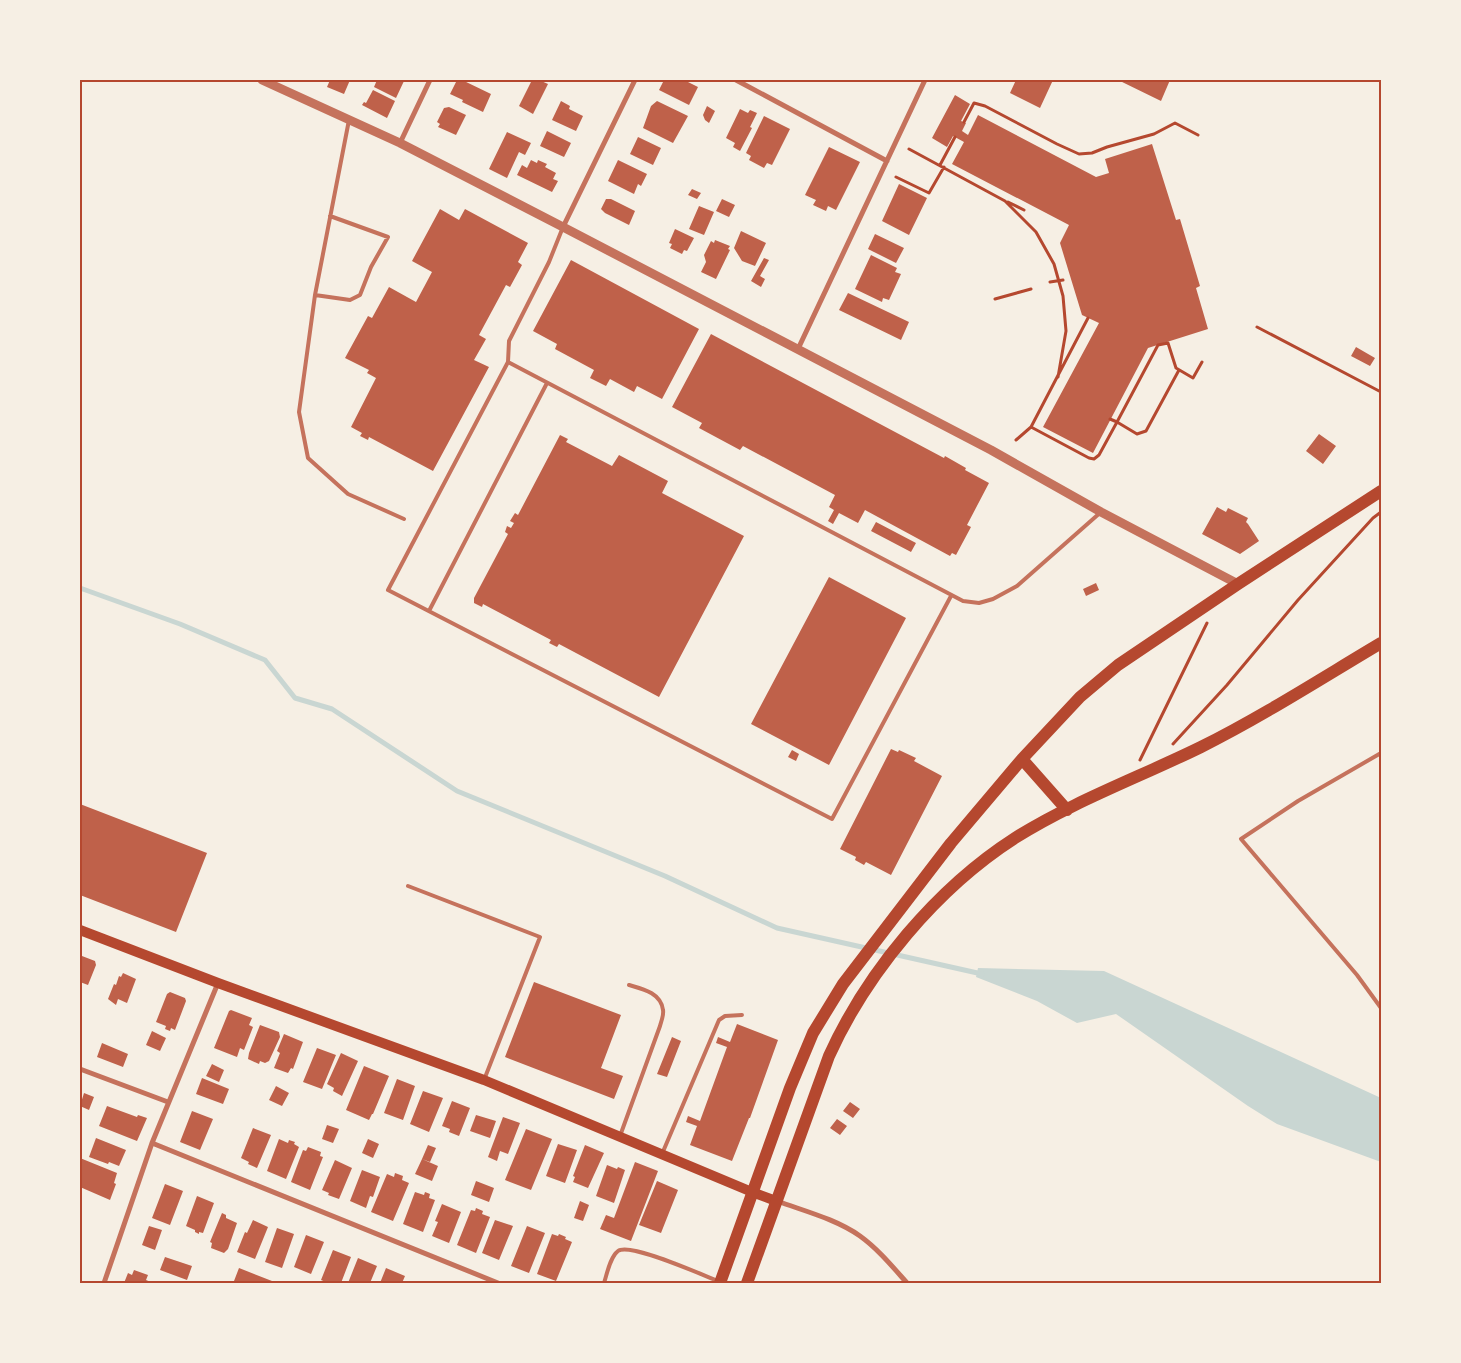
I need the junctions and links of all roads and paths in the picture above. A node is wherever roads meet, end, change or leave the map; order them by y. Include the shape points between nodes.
1 (262, 80) edge
2 (430, 80) edge
3 (635, 80) edge
4 (736, 80) edge
5 (925, 80) edge
6 (349, 120) junction
7 (964, 122) dead end
8 (1198, 134) dead end
9 (955, 137) dead end
10 (400, 143) junction
11 (909, 149) dead end
12 (887, 161) junction
13 (942, 166) junction
14 (896, 177) dead end
15 (1005, 201) junction
16 (1024, 210) dead end
17 (330, 216) junction
18 (563, 227) junction
19 (1061, 281) junction
20 (1050, 282) dead end
21 (1031, 288) dead end
22 (315, 295) junction
23 (995, 299) dead end
24 (1088, 318) dead end
25 (1257, 326) dead end
26 (798, 349) junction
27 (508, 362) junction
28 (1202, 362) dead end
29 (1179, 370) junction
30 (1058, 377) junction
31 (547, 383) junction
32 (1381, 392) edge
33 (1110, 419) dead end
34 (1117, 422) junction
35 (1031, 427) junction
36 (1016, 440) dead end
37 (1381, 492) edge
38 (1101, 512) junction
39 (1381, 512) edge
40 (404, 519) dead end
41 (1238, 584) junction
42 (951, 596) junction
43 (429, 611) junction
44 (1207, 622) dead end
45 (1381, 643) edge
46 (1166, 751) dead end
47 (1381, 752) edge
48 (1022, 759) junction
49 (1138, 762) dead end
50 (1067, 810) junction
51 (408, 886) dead end
52 (80, 930) edge
53 (218, 983) junction
54 (629, 985) dead end
55 (1381, 1006) edge
56 (742, 1015) dead end
57 (80, 1069) edge
58 (484, 1080) junction
59 (168, 1102) junction
60 (620, 1136) junction
61 (152, 1143) junction
62 (662, 1154) junction
63 (752, 1192) junction
64 (776, 1201) junction
65 (104, 1283) edge
66 (498, 1283) edge
67 (604, 1283) edge
68 (721, 1283) edge
69 (746, 1283) edge
70 (907, 1283) edge

1 - 6 street
2 - 10 street
3 - 18 street
4 - 12 street
5 - 12 street
6 - 10 street
6 - 17 lane
7 - 8 path via 974,103 985,106 1079,154 1154,134 1175,123
9 - 13 path
10 - 18 street
11 - 13 path
12 - 26 street
13 - 14 path via 929,193
13 - 15 path
15 - 16 path
15 - 19 path via 1036,232
17 - 22 lane
17 - 22 lane via 388,237 360,295 350,300
18 - 26 street
18 - 27 lane via 508,342
19 - 20 path
19 - 30 path via 1066,332
21 - 23 path
22 - 40 lane via 299,412 308,458 348,494
24 - 30 path
25 - 32 path
26 - 38 street
27 - 31 lane
27 - 43 lane via 388,590
28 - 29 path via 1193,378
29 - 34 path via 1146,431 1137,434
29 - 34 path via 1168,343 1158,345
30 - 35 path
31 - 42 lane
31 - 43 lane
33 - 34 path
34 - 35 path via 1094,459
35 - 36 path
37 - 41 main road
38 - 41 street
38 - 42 lane via 1017,586 979,603 963,602
39 - 46 path via 1298,600
41 - 48 main road via 1118,665 1080,698
42 - 43 lane via 832,819
44 - 49 path
45 - 50 main road via 1202,746
47 - 55 lane via 1241,839
48 - 50 main road
48 - 63 main road via 951,843 842,984 801,1059
50 - 64 main road via 1015,838 969,872 932,907 865,990 828,1056
51 - 58 lane via 540,937
52 - 53 main road
53 - 58 main road
53 - 59 street
54 - 60 lane via 657,997 663,1011
56 - 62 lane via 725,1016 719,1020
57 - 59 street
58 - 60 main road
59 - 61 street
60 - 62 main road
61 - 65 street
61 - 66 street
62 - 63 main road
63 - 64 main road
63 - 68 main road
64 - 69 main road
64 - 70 street via 839,1224 859,1236
67 - 68 lane via 616,1252 623,1248 662,1259

